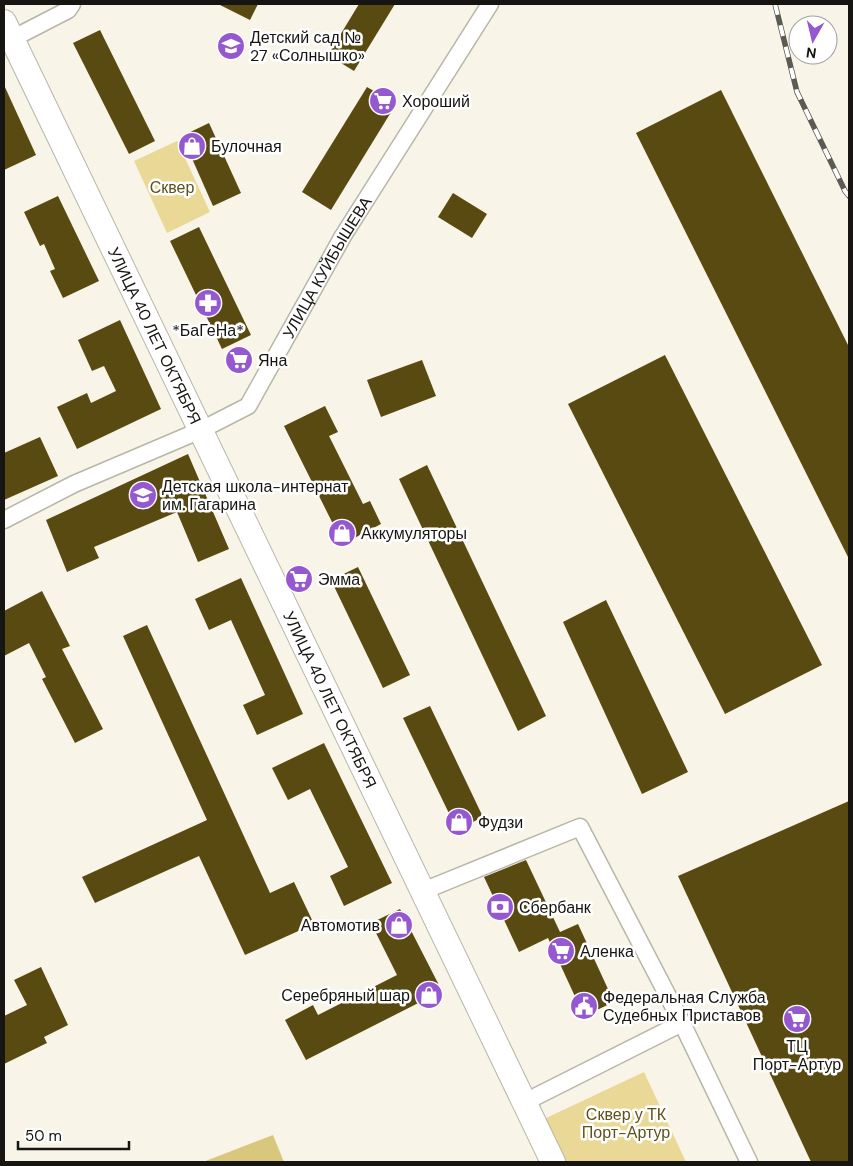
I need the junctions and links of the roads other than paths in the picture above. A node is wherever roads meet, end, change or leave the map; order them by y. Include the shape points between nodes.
1 (72, 4) edge
2 (490, 4) edge
3 (6, 35) edge
4 (201, 430) junction
5 (4, 520) edge
6 (423, 891) junction
7 (682, 1023) junction
8 (524, 1102) junction
9 (553, 1162) edge
10 (749, 1162) edge

1 - 3 street via 68,10
2 - 4 street, УЛИЦА КУЙБЫШЕВА via 343,236 248,406
3 - 4 main road, УЛИЦА 40 ЛЕТ ОКТЯБРЯ
4 - 5 street, УЛИЦА КУЙБЫШЕВА via 74,484
4 - 6 main road, УЛИЦА 40 ЛЕТ ОКТЯБРЯ
6 - 7 street via 580,827
6 - 8 main road, УЛИЦА 40 ЛЕТ ОКТЯБРЯ
7 - 8 street
7 - 10 street
8 - 9 main road, УЛИЦА 40 ЛЕТ ОКТЯБРЯ

